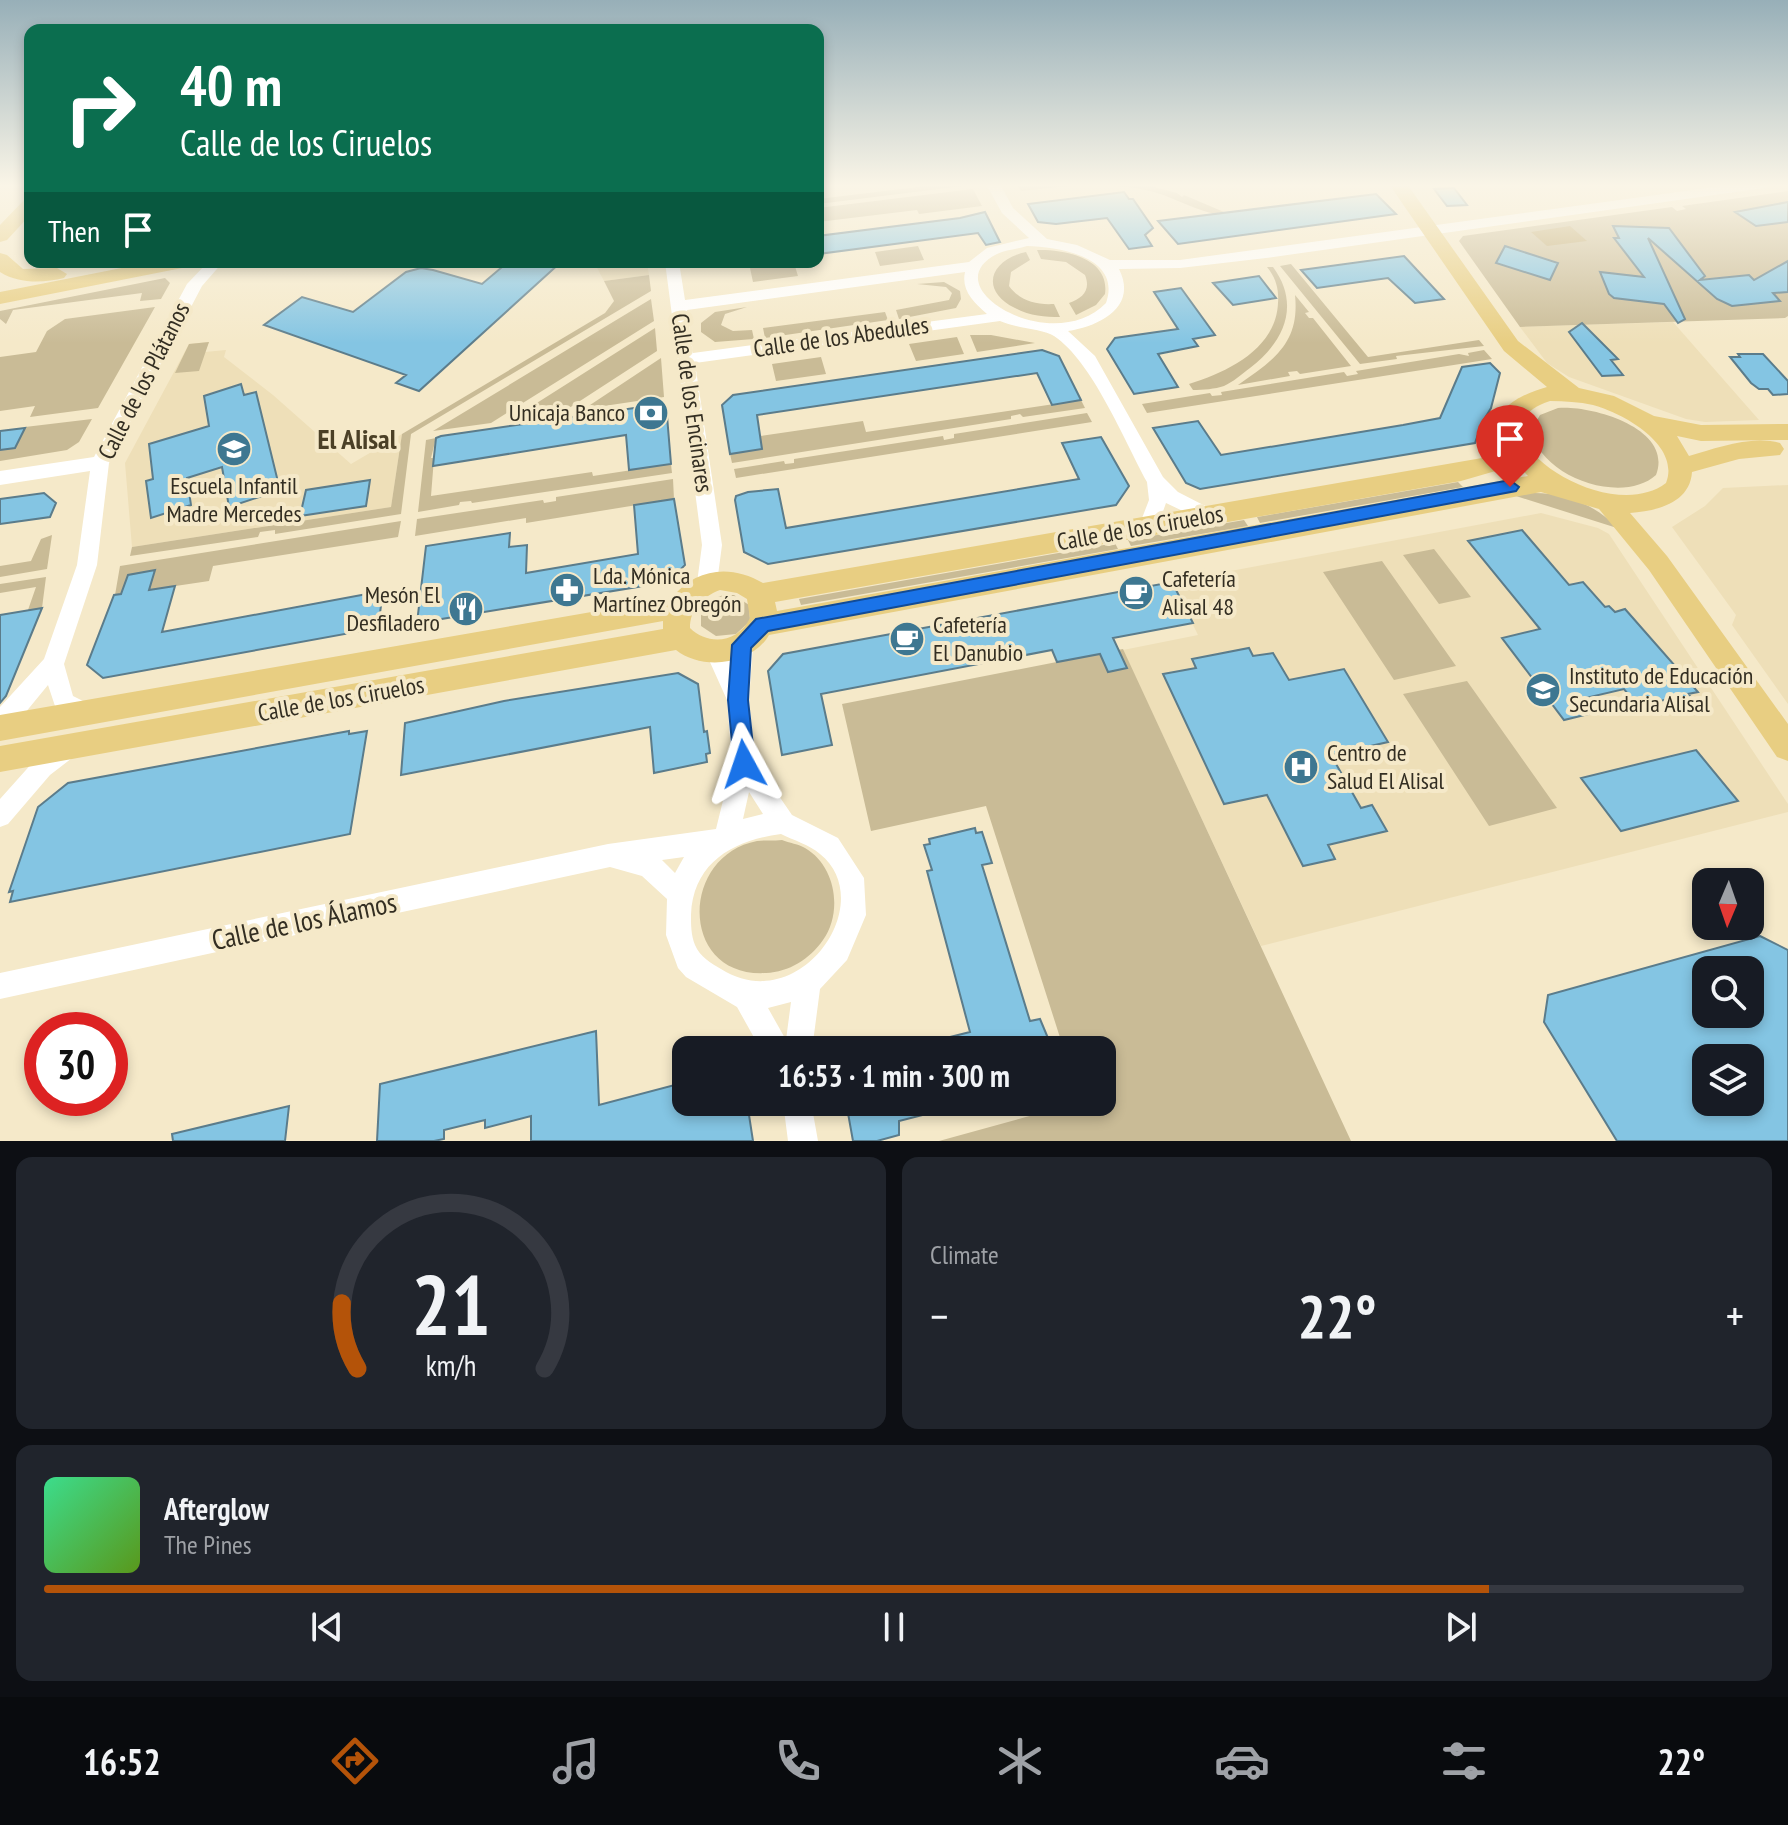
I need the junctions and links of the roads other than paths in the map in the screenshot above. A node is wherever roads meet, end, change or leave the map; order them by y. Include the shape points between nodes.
1 (1006, 237) edge
2 (1037, 237) edge
3 (1384, 237) edge
4 (1436, 237) edge
5 (1042, 242) junction
6 (1006, 246) junction
7 (0, 259) edge
8 (1180, 264) junction
9 (1106, 265) junction
10 (974, 266) junction
11 (93, 268) edge
12 (95, 268) edge
13 (151, 268) edge
14 (187, 268) edge
15 (210, 268) edge
16 (673, 268) edge
17 (195, 284) junction
18 (1117, 284) junction
19 (0, 288) edge
20 (0, 298) edge
21 (678, 306) junction
22 (998, 317) junction
23 (1088, 322) junction
24 (1056, 329) junction
25 (1511, 346) junction
26 (685, 359) junction
27 (1089, 360) junction
28 (1574, 395) junction
29 (1528, 399) junction
30 (1648, 422) junction
31 (1788, 432) edge
32 (1514, 446) junction
33 (1788, 448) edge
34 (100, 463) junction
35 (1682, 466) junction
36 (0, 478) edge
37 (1156, 482) junction
38 (1558, 485) junction
39 (1607, 502) junction
40 (1644, 503) junction
41 (1208, 516) junction
42 (1149, 526) junction
43 (1658, 563) junction
44 (719, 581) junction
45 (759, 594) junction
46 (678, 608) junction
47 (763, 625) junction
48 (683, 637) junction
49 (729, 648) junction
50 (53, 664) junction
51 (87, 714) junction
52 (0, 721) edge
53 (0, 728) edge
54 (68, 748) junction
55 (1788, 748) edge
56 (0, 759) edge
57 (744, 764) junction
58 (0, 816) edge
59 (783, 823) junction
60 (722, 838) junction
61 (608, 856) junction
62 (680, 895) junction
63 (807, 983) junction
64 (0, 986) edge
65 (746, 997) junction
66 (768, 1036) edge
67 (800, 1036) edge
68 (799, 1116) edge
69 (803, 1141) edge

1 - 6 street
2 - 5 street
3 - 8 street
4 - 25 main road
5 - 6 street
5 - 9 street via 1084,251
6 - 10 street
7 - 11 main road via 12,271 34,276
8 - 9 street
8 - 18 street
9 - 18 street
10 - 21 street
10 - 22 street via 972,293
12 - 19 main road
13 - 20 main road
14 - 17 street, Calle de los Plátanos
15 - 17 street, Calle de los Plátanos
16 - 21 street, Calle de los Encinares
17 - 34 street, Calle de los Plátanos
18 - 23 street via 1112,306
21 - 26 street, Calle de los Encinares
22 - 24 street
22 - 26 street, Calle de los Abedules
23 - 24 street
23 - 27 street
24 - 27 street
25 - 28 main road
25 - 29 main road
26 - 44 street, Calle de los Encinares
27 - 37 street
28 - 29 main road
28 - 30 main road via 1612,404
29 - 32 main road via 1510,418
30 - 31 main road via 1701,433
30 - 35 main road via 1671,443
32 - 38 main road
32 - 41 main road, Calle de los Ciruelos via 1506,457 1481,468
33 - 35 main road via 1739,451
34 - 36 street
34 - 50 street, Calle de los Plátanos via 87,565
35 - 40 main road via 1674,490
37 - 41 street via 1171,497
37 - 42 street via 1158,500
38 - 39 main road
38 - 47 main road, Calle de los Ciruelos via 1510,487
39 - 40 main road
39 - 43 main road
40 - 43 main road via 1644,521
41 - 42 main road, Calle de los Ciruelos
42 - 45 main road, Calle de los Ciruelos
43 - 55 main road
44 - 45 main road via 742,582
44 - 46 main road via 691,592
45 - 47 main road
46 - 48 main road via 676,622
46 - 51 main road, Calle de los Ciruelos
47 - 49 main road
48 - 49 main road via 700,649
48 - 54 main road, Calle de los Ciruelos
49 - 57 street
50 - 51 street via 64,702
50 - 52 street, Calle de los Plátanos
51 - 53 main road, Calle de los Ciruelos
54 - 56 main road, Calle de los Ciruelos
54 - 58 street via 42,768
57 - 59 street
57 - 60 street
59 - 60 street via 757,824
59 - 63 street via 824,840 848,872 854,892 848,936 837,956
60 - 61 street, Calle de los Álamos
60 - 62 street via 699,857
61 - 62 street, Calle de los Álamos via 649,865
61 - 64 street, Calle de los Álamos
62 - 65 street via 678,936 692,965 715,986
63 - 65 street
63 - 67 street
65 - 66 street
68 - 69 street

